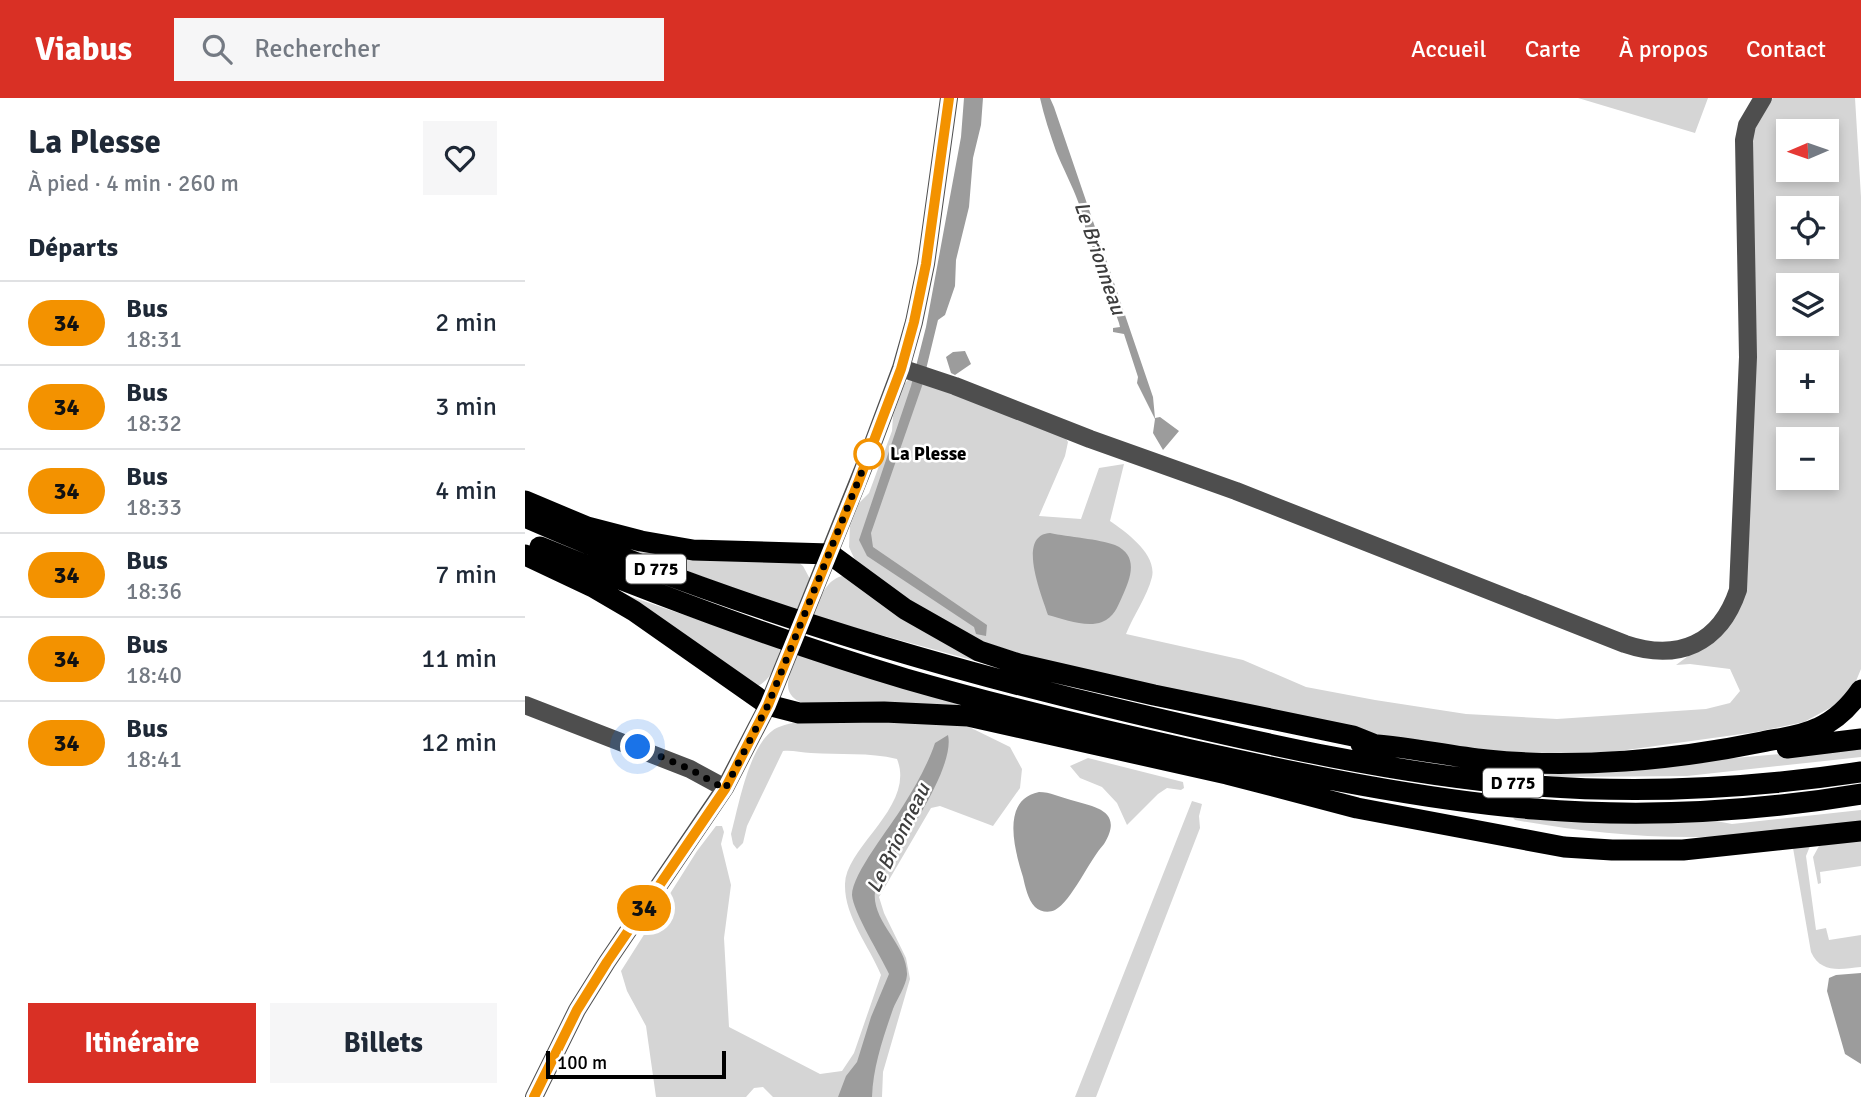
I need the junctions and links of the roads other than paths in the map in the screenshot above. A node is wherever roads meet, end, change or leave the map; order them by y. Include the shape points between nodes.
1 (949, 98) edge
2 (1763, 98) edge
3 (913, 373) junction
4 (525, 501) edge
5 (525, 517) edge
6 (525, 541) edge
7 (830, 554) junction
8 (525, 555) edge
9 (1861, 690) edge
10 (525, 705) edge
11 (768, 705) junction
12 (1169, 722) junction
13 (1861, 739) edge
14 (1373, 744) junction
15 (1732, 750) junction
16 (1861, 772) edge
17 (1376, 788) junction
18 (725, 789) junction
19 (1861, 794) edge
20 (1861, 831) edge
21 (1717, 845) junction
22 (534, 1097) edge

1 - 3 street via 914,322
2 - 3 street via 1744,140 1748,357 1738,590 1732,608 1715,631 1676,651 1625,644 1327,525
3 - 7 street
4 - 7 highway via 587,527 693,550
5 - 12 highway, D 775 via 815,626 959,670
6 - 17 highway, D 775 via 780,638 906,678 1140,739
7 - 11 street
7 - 14 highway via 905,609 979,651
8 - 11 highway via 634,611
9 - 15 highway via 1845,710 1816,729
10 - 18 street via 690,769
11 - 18 street
11 - 21 highway via 799,713 968,716 1357,807 1564,847 1683,850
12 - 14 highway via 1196,718
12 - 16 highway, D 775 via 1380,766 1537,786 1713,787
13 - 15 highway
14 - 15 highway via 1488,761 1551,764
17 - 19 highway, D 775 via 1476,803 1597,812 1714,811
17 - 21 highway via 1419,807 1565,834
18 - 22 street via 601,971
20 - 21 highway

